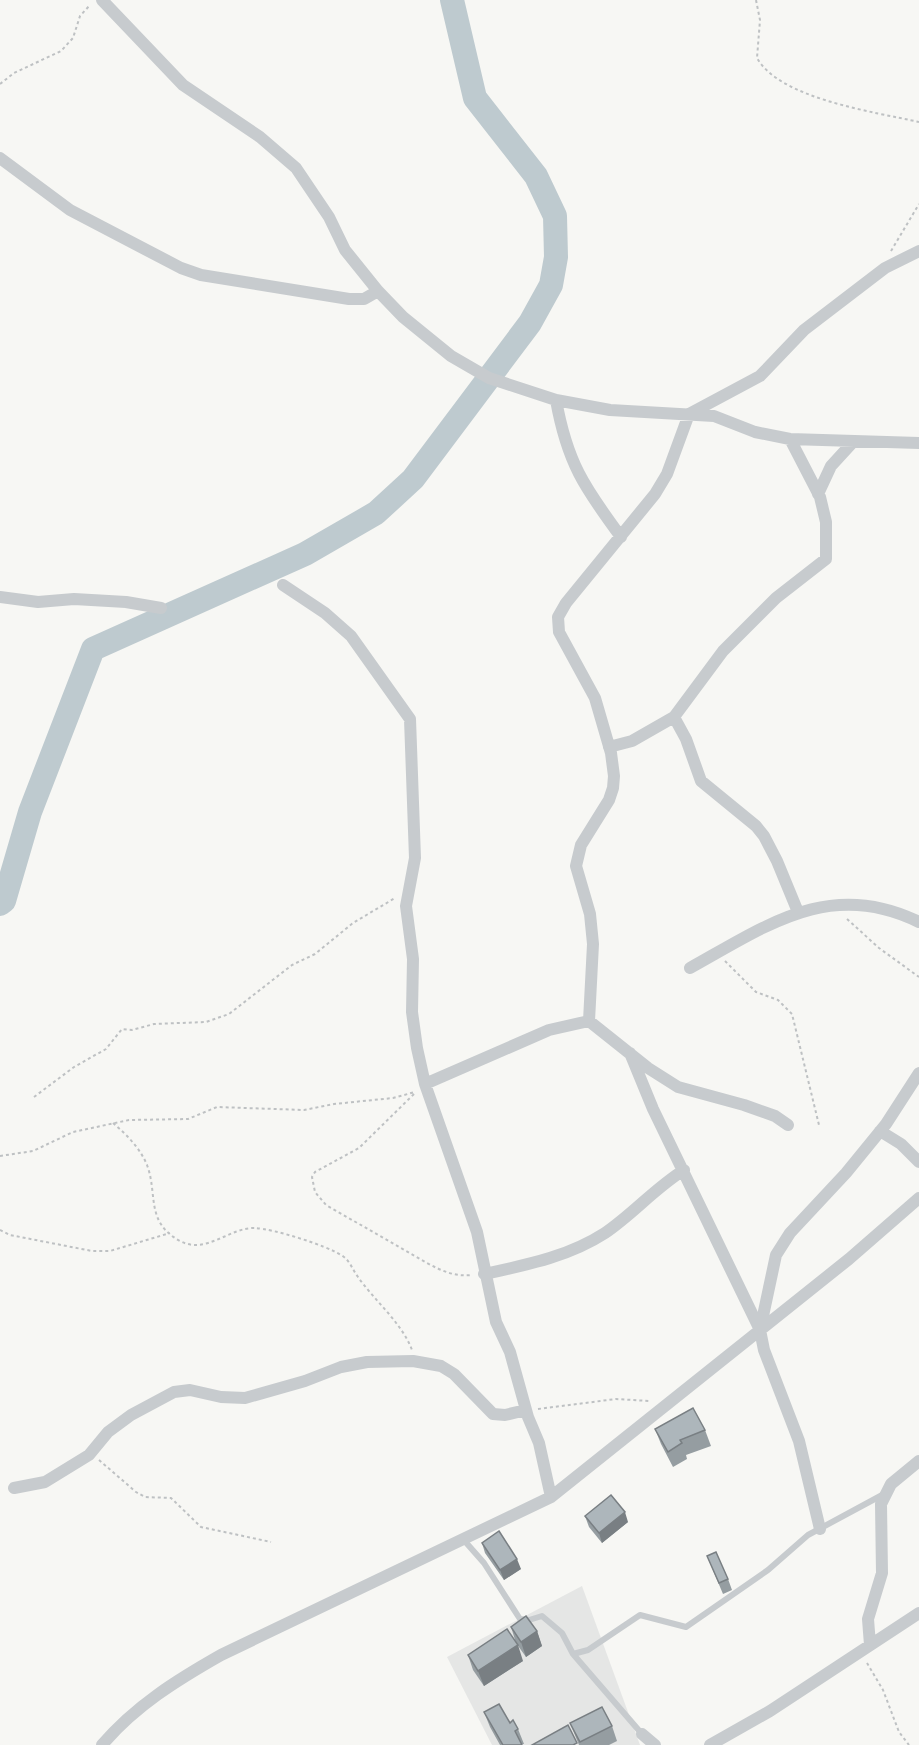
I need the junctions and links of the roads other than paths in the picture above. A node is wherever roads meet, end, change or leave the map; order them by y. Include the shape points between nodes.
1 (102, 0) edge
2 (0, 158) edge
3 (919, 251) edge
4 (378, 291) junction
5 (556, 400) junction
6 (689, 414) junction
7 (790, 439) junction
8 (852, 442) junction
9 (919, 443) edge
10 (818, 494) junction
11 (621, 537) junction
12 (283, 585) dead end
13 (0, 597) edge
14 (161, 608) dead end
15 (674, 717) junction
16 (609, 747) junction
17 (798, 912) junction
18 (919, 922) edge
19 (690, 968) dead end
20 (589, 1021) junction
21 (630, 1053) junction
22 (919, 1073) edge
23 (420, 1088) junction
24 (788, 1125) dead end
25 (880, 1131) junction
26 (919, 1162) edge
27 (684, 1170) junction
28 (919, 1198) edge
29 (484, 1274) junction
30 (760, 1330) junction
31 (526, 1410) junction
32 (919, 1461) edge
33 (14, 1488) dead end
34 (885, 1494) junction
35 (551, 1497) junction
36 (820, 1529) junction
37 (462, 1538) junction
38 (919, 1613) edge
39 (870, 1645) junction
40 (573, 1654) junction
41 (642, 1734) joint
42 (102, 1745) edge
43 (655, 1745) edge
44 (711, 1745) edge

1 - 4 street via 183,85 260,137 296,168 329,217 345,250
2 - 4 street via 70,210 201,275 349,299 364,299
3 - 6 street via 885,268 804,330 760,376
4 - 5 street via 426,338 451,356 489,378
5 - 6 street via 610,410
5 - 11 street via 568,452 590,495
6 - 7 street via 714,417 755,432
6 - 11 street via 667,474
7 - 8 street
7 - 10 street
8 - 9 street
8 - 10 street via 831,466
10 - 15 street via 826,522 826,559 776,598 723,651
11 - 16 street via 558,617 559,632 595,698
12 - 23 street via 351,636 410,719 415,858 406,906
13 - 14 street via 39,602 126,602
15 - 16 street via 632,741
15 - 17 street via 701,781 764,836
16 - 20 street via 614,788 581,845 576,866 590,915 593,944
17 - 18 street via 831,904 869,906
17 - 19 street
20 - 21 street
20 - 23 street via 549,1030
21 - 24 street via 678,1087 744,1105
21 - 27 street
22 - 25 street
23 - 29 street via 477,1232
25 - 26 street
25 - 30 street via 790,1233 776,1255
27 - 29 street via 590,1241 549,1260
27 - 30 street
28 - 30 street
29 - 31 street
30 - 35 street
30 - 36 street via 799,1441
31 - 33 street via 493,1414 441,1366 413,1361 367,1362 245,1398 190,1390 174,1392 131,1415 108,1432 89,1455 45,1482
31 - 35 street via 545,1465
32 - 34 street
34 - 36 lane
34 - 39 street via 880,1512 882,1573 868,1619
35 - 37 street
36 - 40 lane via 686,1627 640,1615 588,1650
37 - 40 lane via 520,1619 542,1616 550,1620
37 - 42 street via 184,1676 139,1707
38 - 39 street
39 - 44 street
40 - 41 lane
41 - 43 street

